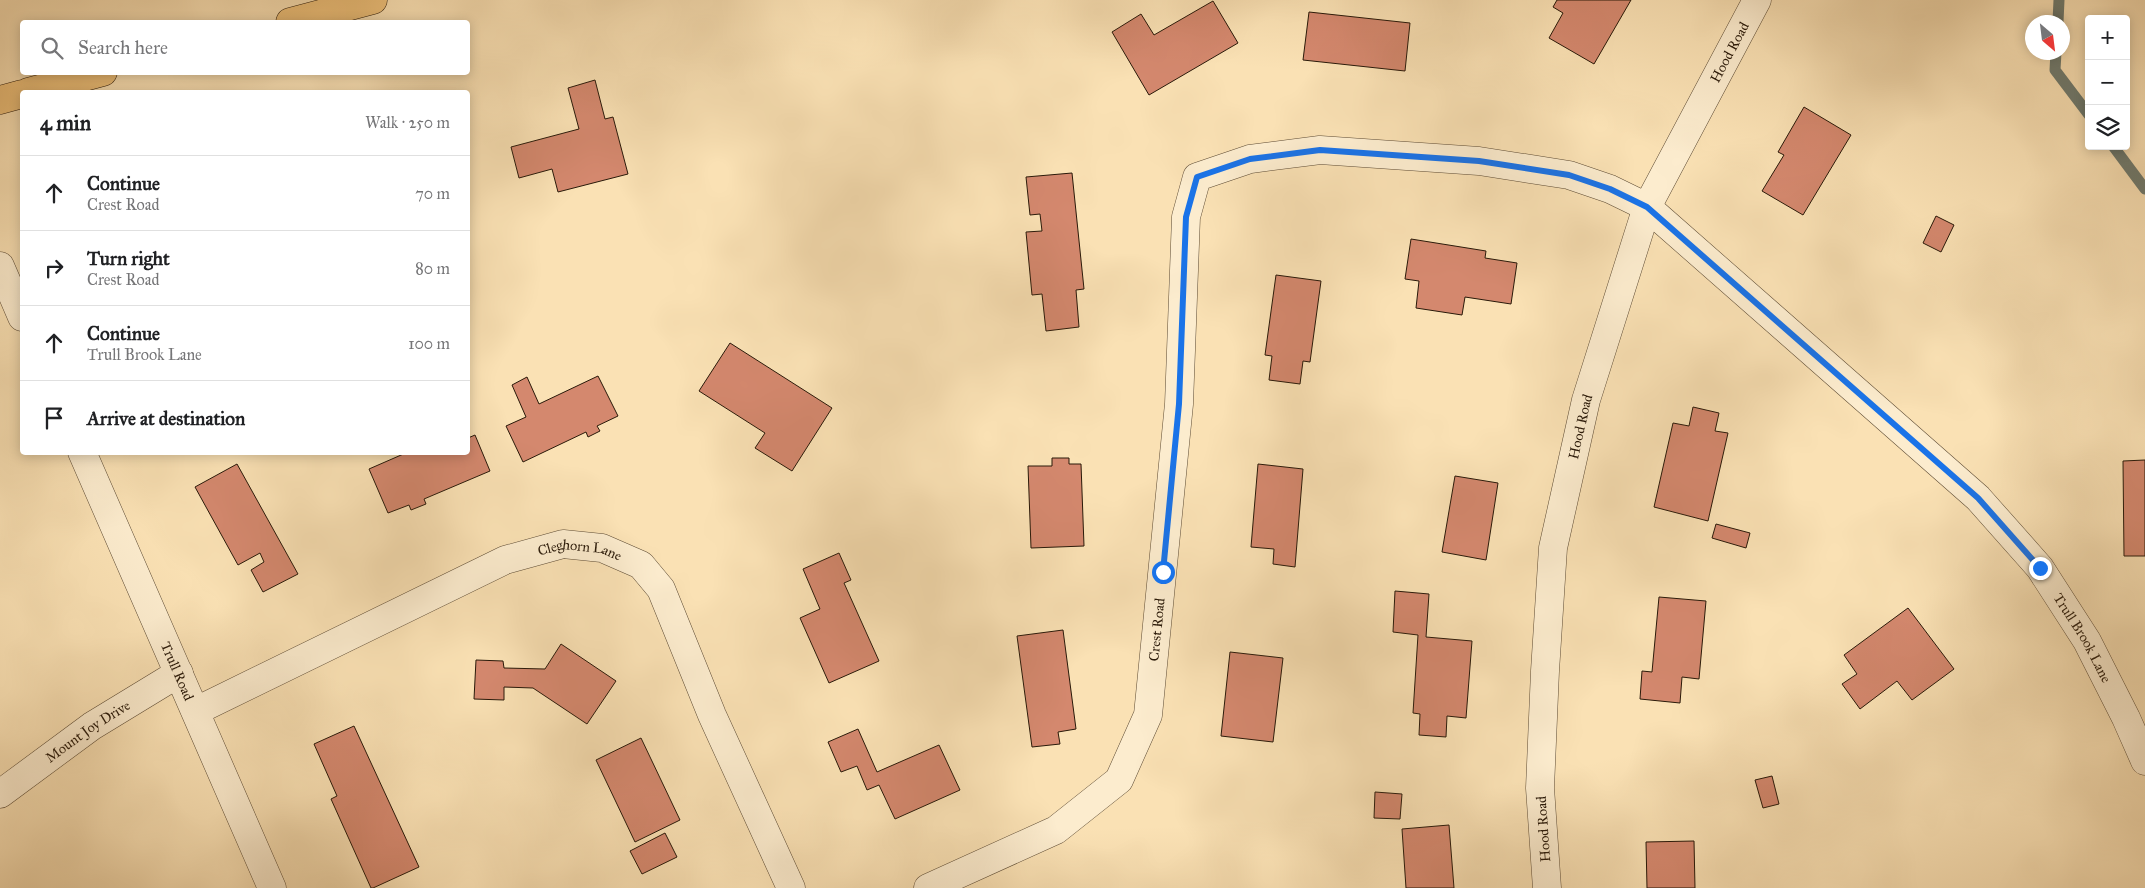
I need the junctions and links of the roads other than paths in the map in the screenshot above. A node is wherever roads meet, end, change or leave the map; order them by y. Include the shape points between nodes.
1 (374, 0) edge
2 (1756, 0) edge
3 (298, 20) edge
4 (92, 75) edge
5 (36, 90) edge
6 (20, 95) edge
7 (0, 100) edge
8 (1647, 207) junction
9 (0, 266) edge
10 (20, 312) edge
11 (83, 455) edge
12 (179, 673) junction
13 (196, 711) junction
14 (2145, 761) edge
15 (0, 794) edge
16 (272, 888) edge
17 (791, 888) edge
18 (928, 888) edge
19 (1547, 888) edge

1 - 3 main road
2 - 8 street, Hood Road
4 - 5 main road
6 - 7 main road
8 - 14 street, Trull Brook Lane via 1978,498 2040,568 2076,625 2126,718
8 - 18 street, Crest Road via 1610,189 1569,175 1479,161 1330,150 1250,159 1197,177 1186,217 1179,404 1148,715 1119,780 1056,830
8 - 19 street, Hood Road via 1586,400 1554,548 1540,788
9 - 10 street
11 - 12 street, Trull Road
12 - 13 street, Trull Road
12 - 15 street, Mount Joy Drive via 92,726
13 - 16 street, Trull Road
13 - 17 street, Cleghorn Lane via 505,560 563,544 602,548 640,565 661,588 712,714

